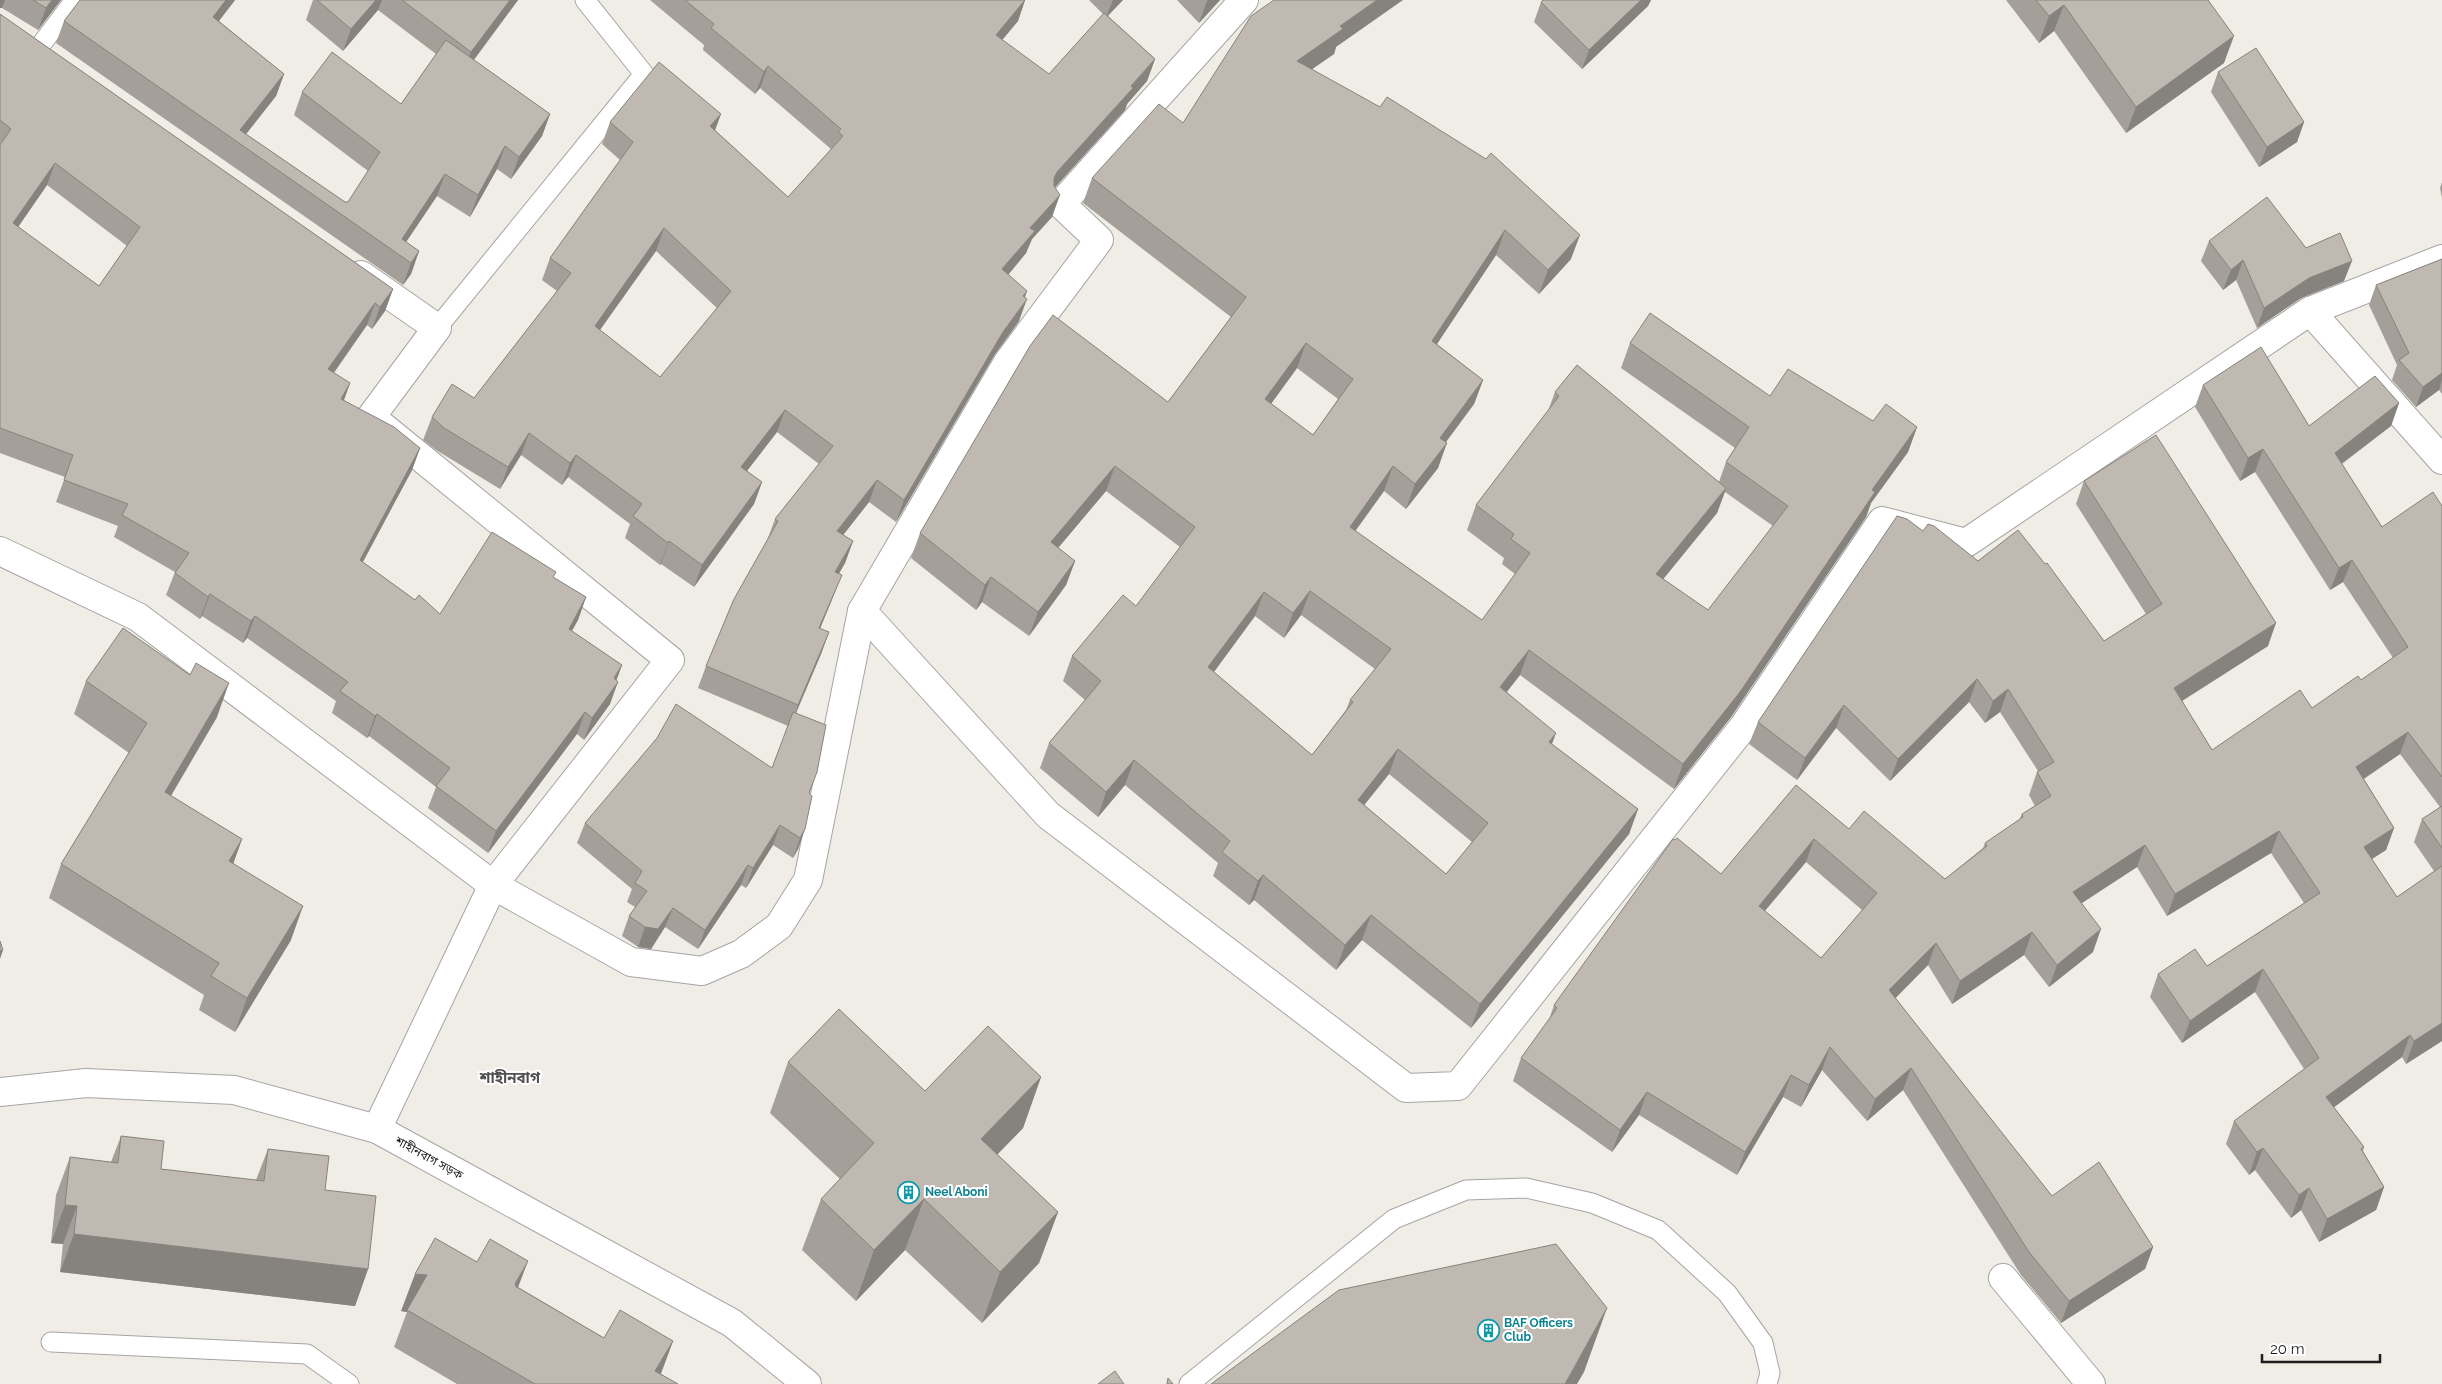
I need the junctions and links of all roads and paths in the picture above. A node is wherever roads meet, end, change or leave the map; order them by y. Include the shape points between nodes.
1 (75, 0) edge
2 (585, 0) edge
3 (1244, 0) edge
4 (15, 34) edge
5 (37, 50) junction
6 (61, 67) edge
7 (2442, 259) edge
8 (339, 260) edge
9 (2310, 310) junction
10 (437, 328) junction
11 (2442, 460) edge
12 (0, 551) edge
13 (862, 611) junction
14 (493, 885) junction
15 (0, 1092) edge
16 (376, 1129) junction
17 (2003, 1278) dead end
18 (51, 1342) dead end
19 (349, 1384) edge
20 (807, 1384) edge
21 (1189, 1384) edge
22 (1767, 1384) edge
23 (2091, 1384) edge

1 - 5 lane
2 - 10 lane via 644,74
3 - 13 street via 1061,204 1099,240 1008,362
4 - 5 street
5 - 6 street
7 - 9 street
8 - 10 street
9 - 11 street
9 - 13 street via 1966,543 1882,521 1744,726 1458,1086 1406,1088 1048,815
10 - 14 street via 371,417 670,660
12 - 14 street via 138,617
13 - 14 street via 808,880 779,926 741,954 702,971 631,962
14 - 16 street
15 - 16 street, শাহীনবাগ সড়ক via 86,1083 234,1090
16 - 20 street, শাহীনবাগ সড়ক via 732,1323
17 - 23 street
18 - 19 lane via 307,1354
21 - 22 lane via 1394,1219 1466,1190 1526,1188 1592,1203 1658,1230 1727,1293 1763,1343 1770,1372

